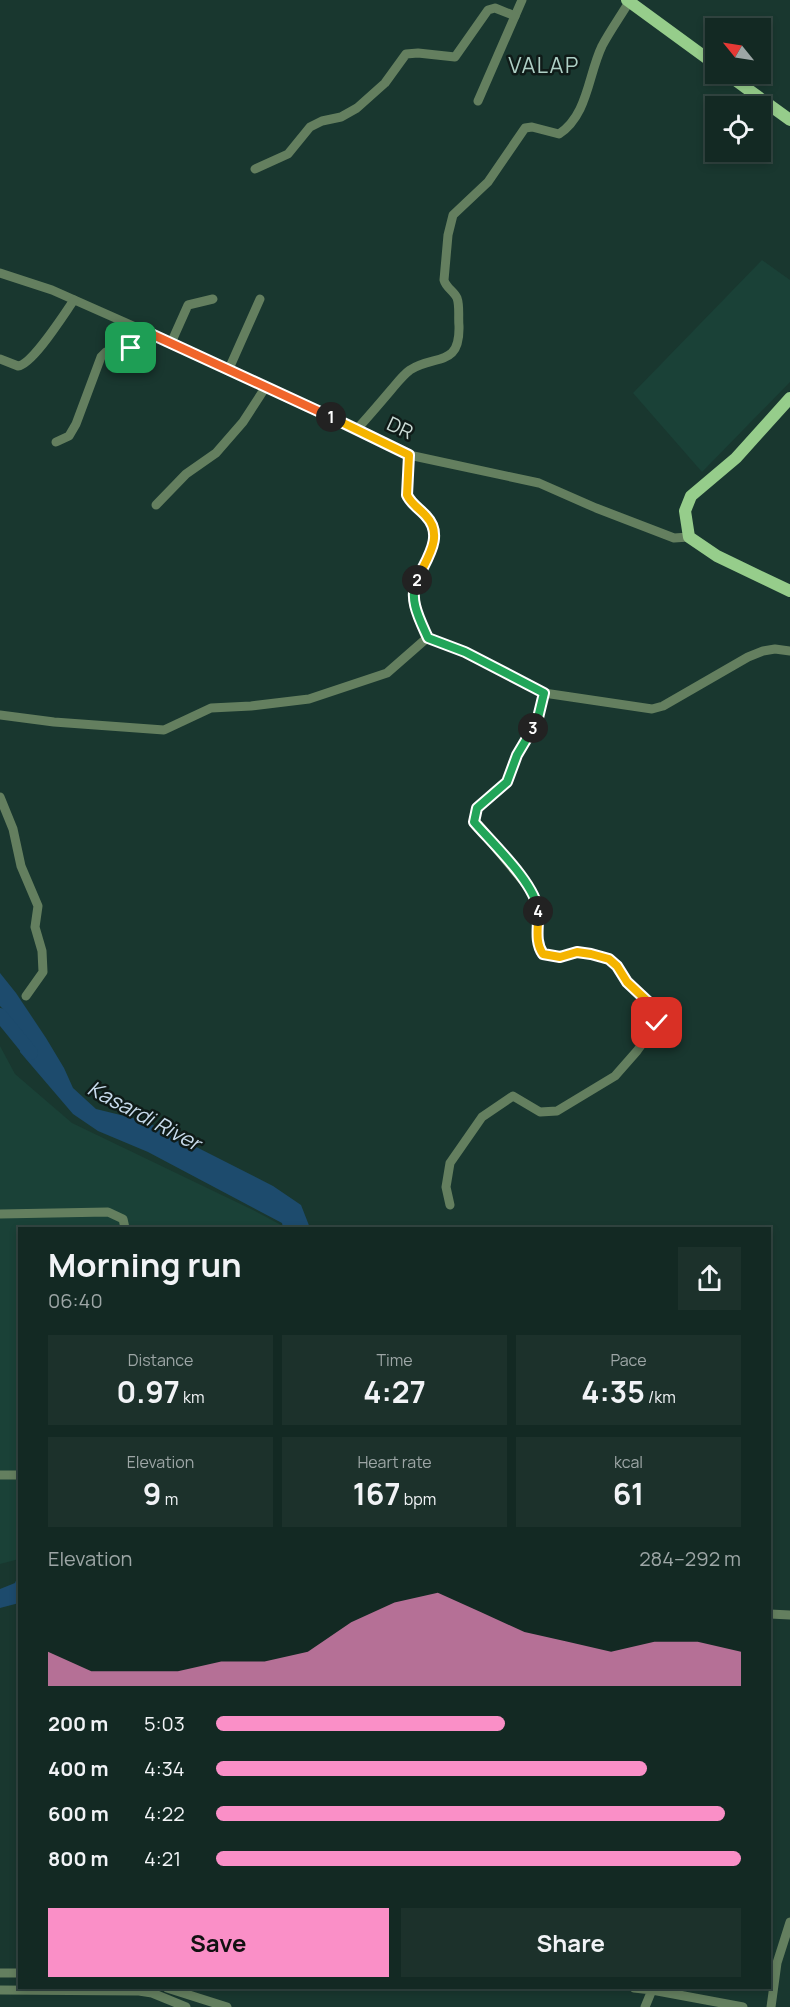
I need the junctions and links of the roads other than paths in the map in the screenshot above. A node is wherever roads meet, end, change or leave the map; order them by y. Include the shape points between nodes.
1 (522, 0) edge
2 (628, 1) edge
3 (514, 16) junction
4 (705, 57) edge
5 (741, 84) edge
6 (478, 101) dead end
7 (790, 120) edge
8 (255, 169) dead end
9 (0, 273) edge
10 (213, 299) dead end
11 (260, 299) dead end
12 (74, 300) junction
13 (149, 333) junction
14 (171, 343) junction
15 (0, 359) edge
16 (228, 370) junction
17 (265, 387) junction
18 (790, 398) edge
19 (357, 429) junction
20 (56, 442) dead end
21 (409, 455) junction
22 (156, 505) dead end
23 (689, 537) junction
24 (790, 591) edge
25 (428, 638) junction
26 (790, 651) edge
27 (544, 693) junction
28 (0, 715) edge
29 (0, 797) edge
30 (26, 996) dead end
31 (450, 1205) dead end
32 (0, 1214) edge
33 (125, 1227) edge
34 (0, 1475) edge
35 (18, 1475) edge
36 (771, 1614) edge
37 (790, 1615) edge
38 (790, 1922) edge
39 (786, 1951) edge
40 (774, 1965) edge
41 (0, 1973) edge
42 (18, 1973) edge
43 (170, 1989) edge
44 (643, 1989) edge
45 (0, 1990) edge
46 (652, 1990) junction
47 (771, 2006) edge
48 (186, 2007) edge
49 (227, 2007) edge
50 (645, 2007) edge
51 (743, 2007) edge

1 - 3 street
2 - 4 main road
2 - 19 street via 602,46 577,115 559,134 525,128 488,182 453,215 444,280 458,303 455,350 444,359 406,373
3 - 6 street
3 - 8 street via 495,8 488,10 455,57 406,54 385,83 357,108 310,127 288,154
5 - 7 main road
9 - 12 street, DR
10 - 14 street via 188,305
11 - 16 street
12 - 13 street, DR
12 - 15 street via 26,363 18,366
13 - 14 street, DR
13 - 20 street via 138,346 106,352 101,357 69,436
14 - 16 street, DR
16 - 17 street, DR
17 - 19 street, DR
17 - 22 street via 243,422 216,453 186,474
18 - 23 main road via 736,458 691,496 685,511
19 - 21 street, DR
21 - 23 street, DR via 539,483 674,538
21 - 25 street via 407,495 435,529 435,540 414,594 416,611
23 - 24 main road, DR via 717,556
25 - 27 street via 465,652
25 - 28 street via 387,673 309,699 211,708 164,730
26 - 27 street via 769,650 748,657 652,709
27 - 31 street via 537,722 517,755 507,782 477,808 474,822 533,893 537,902 538,947 543,954 560,957 577,952 609,959 655,1007 659,1017 615,1076 558,1111 540,1112 513,1096 482,1117 450,1163 446,1187
29 - 30 street via 38,906 35,927 43,972
32 - 33 street via 108,1212 123,1219
34 - 35 street
36 - 37 street
38 - 39 street
39 - 40 street
40 - 47 street
41 - 42 street
43 - 49 street
44 - 46 street
45 - 48 street via 139,1991
46 - 50 street
46 - 51 street

